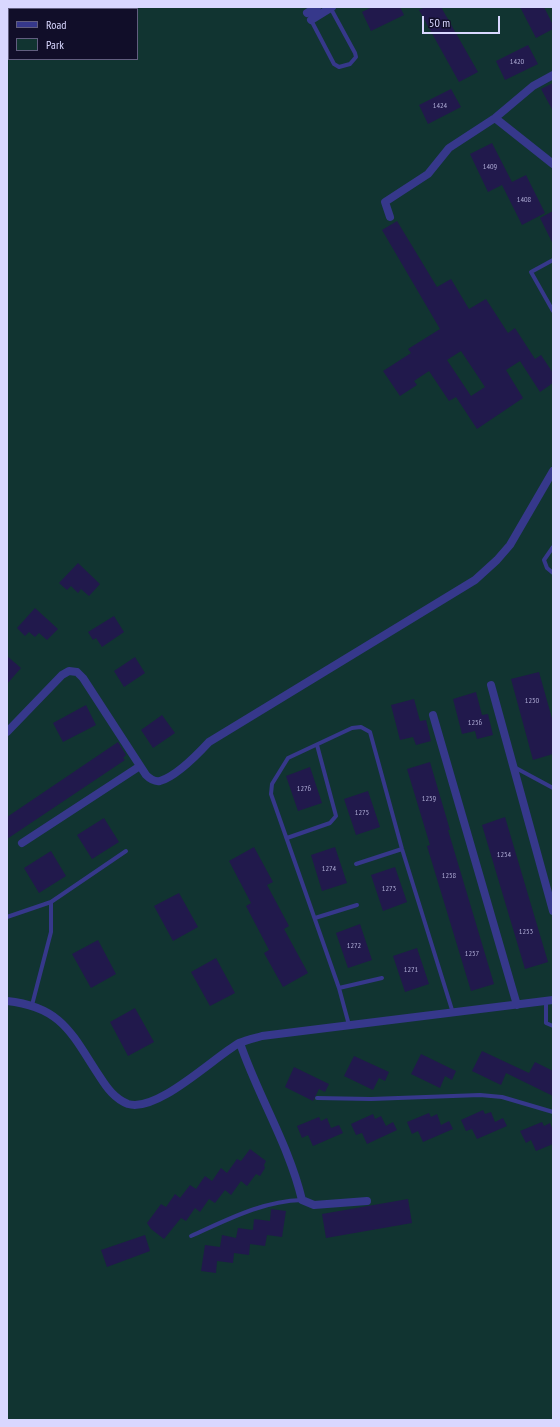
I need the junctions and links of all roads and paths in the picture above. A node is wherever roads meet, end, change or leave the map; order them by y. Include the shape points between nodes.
1 (317, 7) edge
2 (331, 7) edge
3 (309, 16) junction
4 (553, 75) edge
5 (495, 118) junction
6 (553, 164) edge
7 (390, 217) dead end
8 (553, 260) edge
9 (553, 311) edge
10 (553, 471) edge
11 (553, 547) edge
12 (553, 573) edge
13 (491, 685) dead end
14 (433, 715) dead end
15 (7, 732) edge
16 (317, 745) junction
17 (140, 766) junction
18 (513, 766) junction
19 (553, 788) edge
20 (287, 838) junction
21 (22, 843) dead end
22 (402, 849) junction
23 (126, 851) dead end
24 (356, 864) dead end
25 (51, 902) junction
26 (357, 905) dead end
27 (553, 911) edge
28 (7, 917) edge
29 (315, 918) junction
30 (382, 978) dead end
31 (339, 988) junction
32 (7, 1001) edge
33 (549, 1001) edge
34 (32, 1005) junction
35 (517, 1005) junction
36 (453, 1012) junction
37 (349, 1025) junction
38 (553, 1026) edge
39 (240, 1043) junction
40 (317, 1098) dead end
41 (553, 1112) edge
42 (302, 1200) junction
43 (367, 1201) dead end
44 (191, 1236) dead end

1 - 3 street
2 - 3 street
2 - 3 lane via 355,53 355,59 350,64 339,67 334,64
4 - 5 street via 533,86
5 - 6 street
5 - 7 street via 449,148 428,174 385,202
8 - 9 lane via 531,272
10 - 17 street via 510,545 498,560 475,580 209,742 180,770 160,781 152,780
11 - 12 lane via 544,560 547,568
13 - 18 street
14 - 35 street
15 - 17 street via 62,675 69,671 77,672
16 - 20 lane via 288,758 272,784 271,794
16 - 20 lane via 336,816 330,823
16 - 22 lane via 352,728 361,727 370,732
17 - 21 street
18 - 19 lane
18 - 27 street
20 - 29 lane
22 - 24 lane
22 - 36 lane
23 - 25 lane
25 - 28 lane
25 - 34 lane via 51,932
26 - 29 lane
29 - 31 lane
30 - 31 lane
31 - 37 lane
32 - 34 street
33 - 35 street
33 - 38 lane via 546,1023
34 - 39 street via 46,1010 66,1026 106,1087 116,1098 128,1104 142,1105 159,1099
35 - 36 street
36 - 37 street
37 - 39 street via 262,1036
39 - 42 street via 292,1167
40 - 41 lane via 480,1095 502,1097
42 - 43 street via 314,1205
42 - 44 lane via 271,1203

